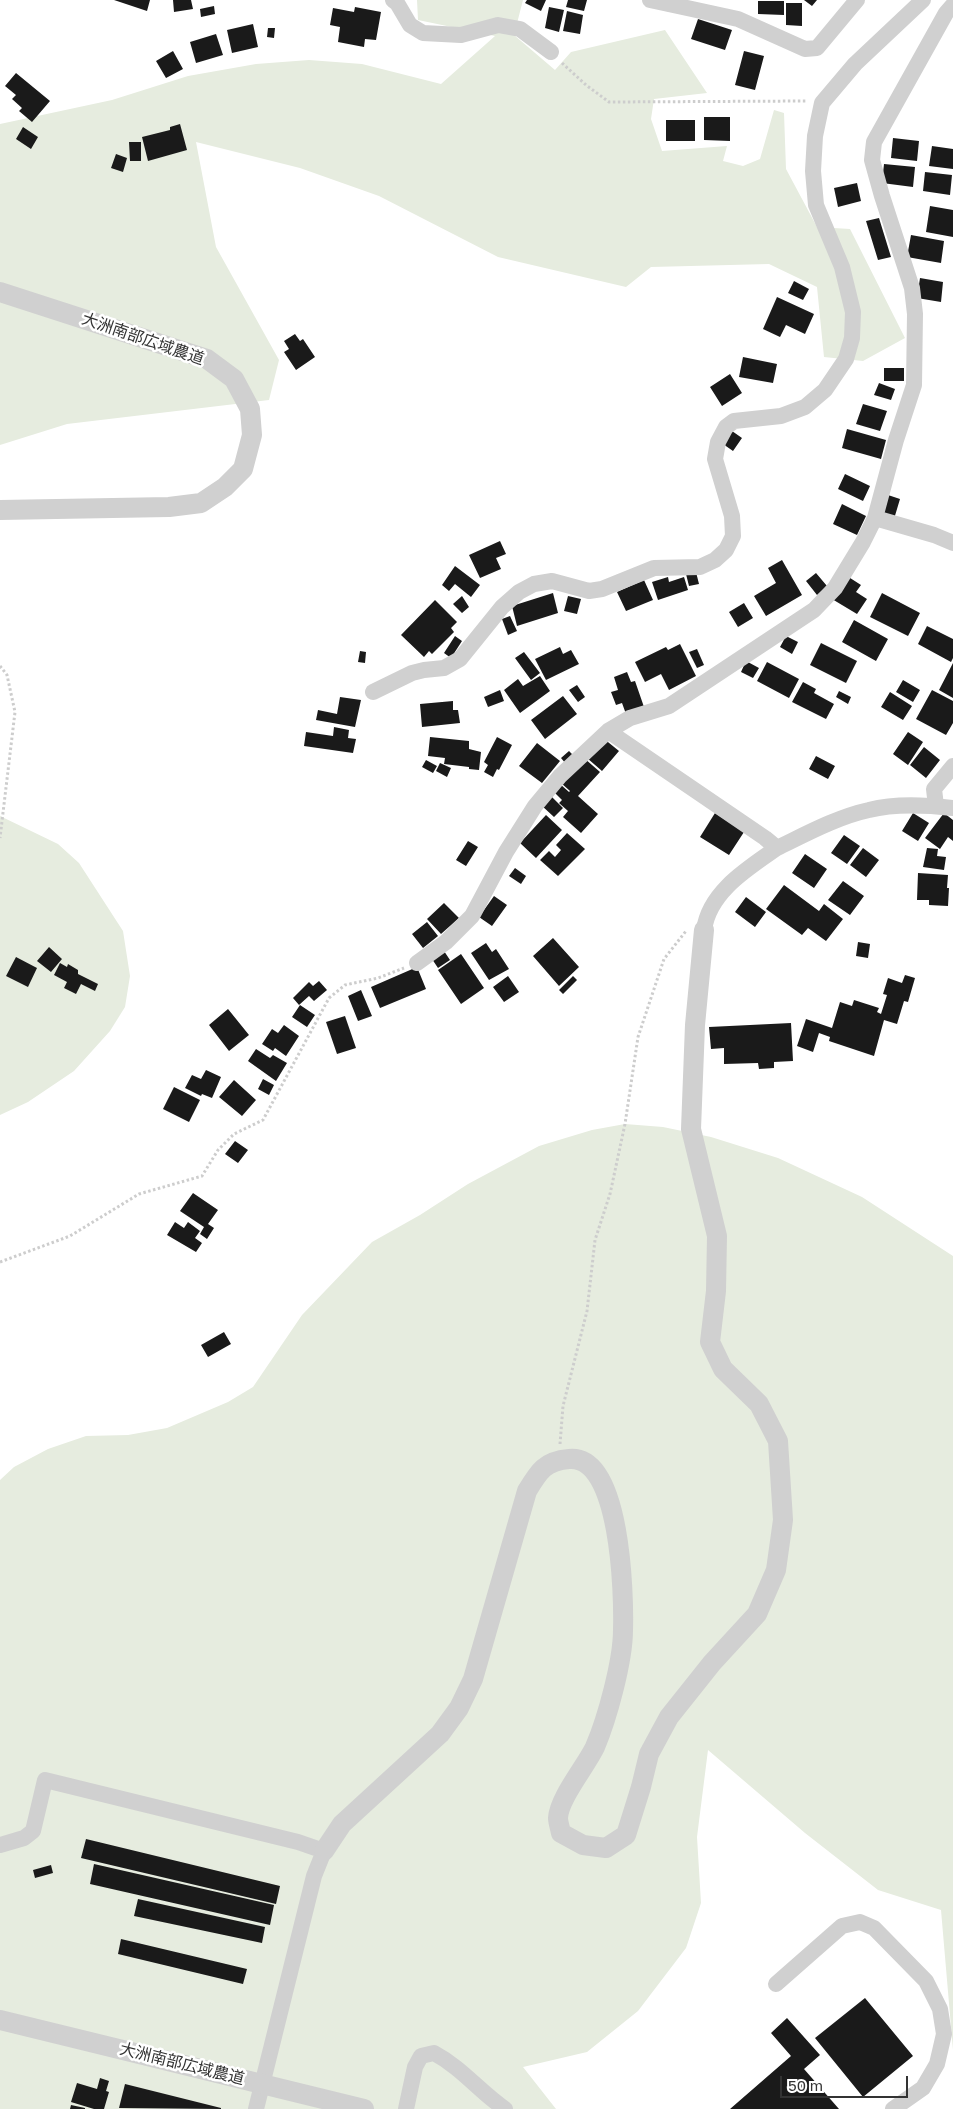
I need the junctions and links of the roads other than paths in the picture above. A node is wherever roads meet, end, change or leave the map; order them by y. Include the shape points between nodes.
1 (393, 0) edge
2 (650, 0) edge
3 (857, 0) edge
4 (923, 0) edge
5 (953, 5) edge
6 (551, 52) road end
7 (0, 292) edge
8 (0, 510) edge
9 (875, 518) junction
10 (953, 543) edge
11 (373, 692) dead end
12 (608, 731) junction
13 (953, 766) edge
14 (936, 806) junction
15 (953, 808) edge
16 (777, 848) junction
17 (704, 930) joint
18 (417, 963) road end
19 (0, 1845) edge
20 (324, 1851) junction
21 (776, 1984) dead end
22 (0, 2020) edge
23 (261, 2083) junction
24 (256, 2109) edge
25 (364, 2109) edge
26 (406, 2109) edge
27 (505, 2109) edge
28 (893, 2109) edge

1 - 6 street via 410,25 423,33 461,35 498,25 520,30
2 - 3 street via 738,19 806,49 817,48
4 - 11 street via 855,64 822,103 815,136 816,205 842,267 853,312 852,338 846,359 825,390 805,407 781,416 734,421 726,427 718,442 715,459 732,516 733,536 726,550 715,560 700,566 654,568 602,589 589,591 552,581 534,584 502,607 460,659 444,668 412,673
5 - 9 street via 874,142 872,160 912,288 915,314 914,385
7 - 8 street, 大洲南部広域農道 via 207,359 234,380 250,408 252,435 243,469 225,487 201,503 169,507
9 - 10 street
9 - 12 street via 835,588 814,610 669,706 630,718
12 - 16 street
12 - 18 street via 560,776 535,806 472,916 446,942
13 - 14 street via 934,789
14 - 15 street
14 - 16 street via 907,805 869,810
16 - 17 street via 720,893 706,916
17 - 20 street via 695,1025 691,1129 717,1236 716,1291 710,1342 723,1369 759,1404 778,1441 783,1520 776,1570 756,1614 669,1717 649,1754 626,1835 606,1848 583,1846 561,1833 558,1818 567,1794 595,1748 614,1688 623,1632 622,1568 610,1505 595,1470 577,1458 558,1460 540,1469 527,1491 472,1679 459,1708 440,1734 342,1824
19 - 20 street via 24,1838 33,1831 45,1780
20 - 23 street via 314,1876
21 - 28 street via 842,1926 860,1922 874,1928 926,1981 940,2009 944,2034 937,2064 923,2088
22 - 23 street, 大洲南部広域農道
23 - 24 street
23 - 25 street, 大洲南部広域農道
26 - 27 street via 418,2062 421,2056 434,2053 451,2062

